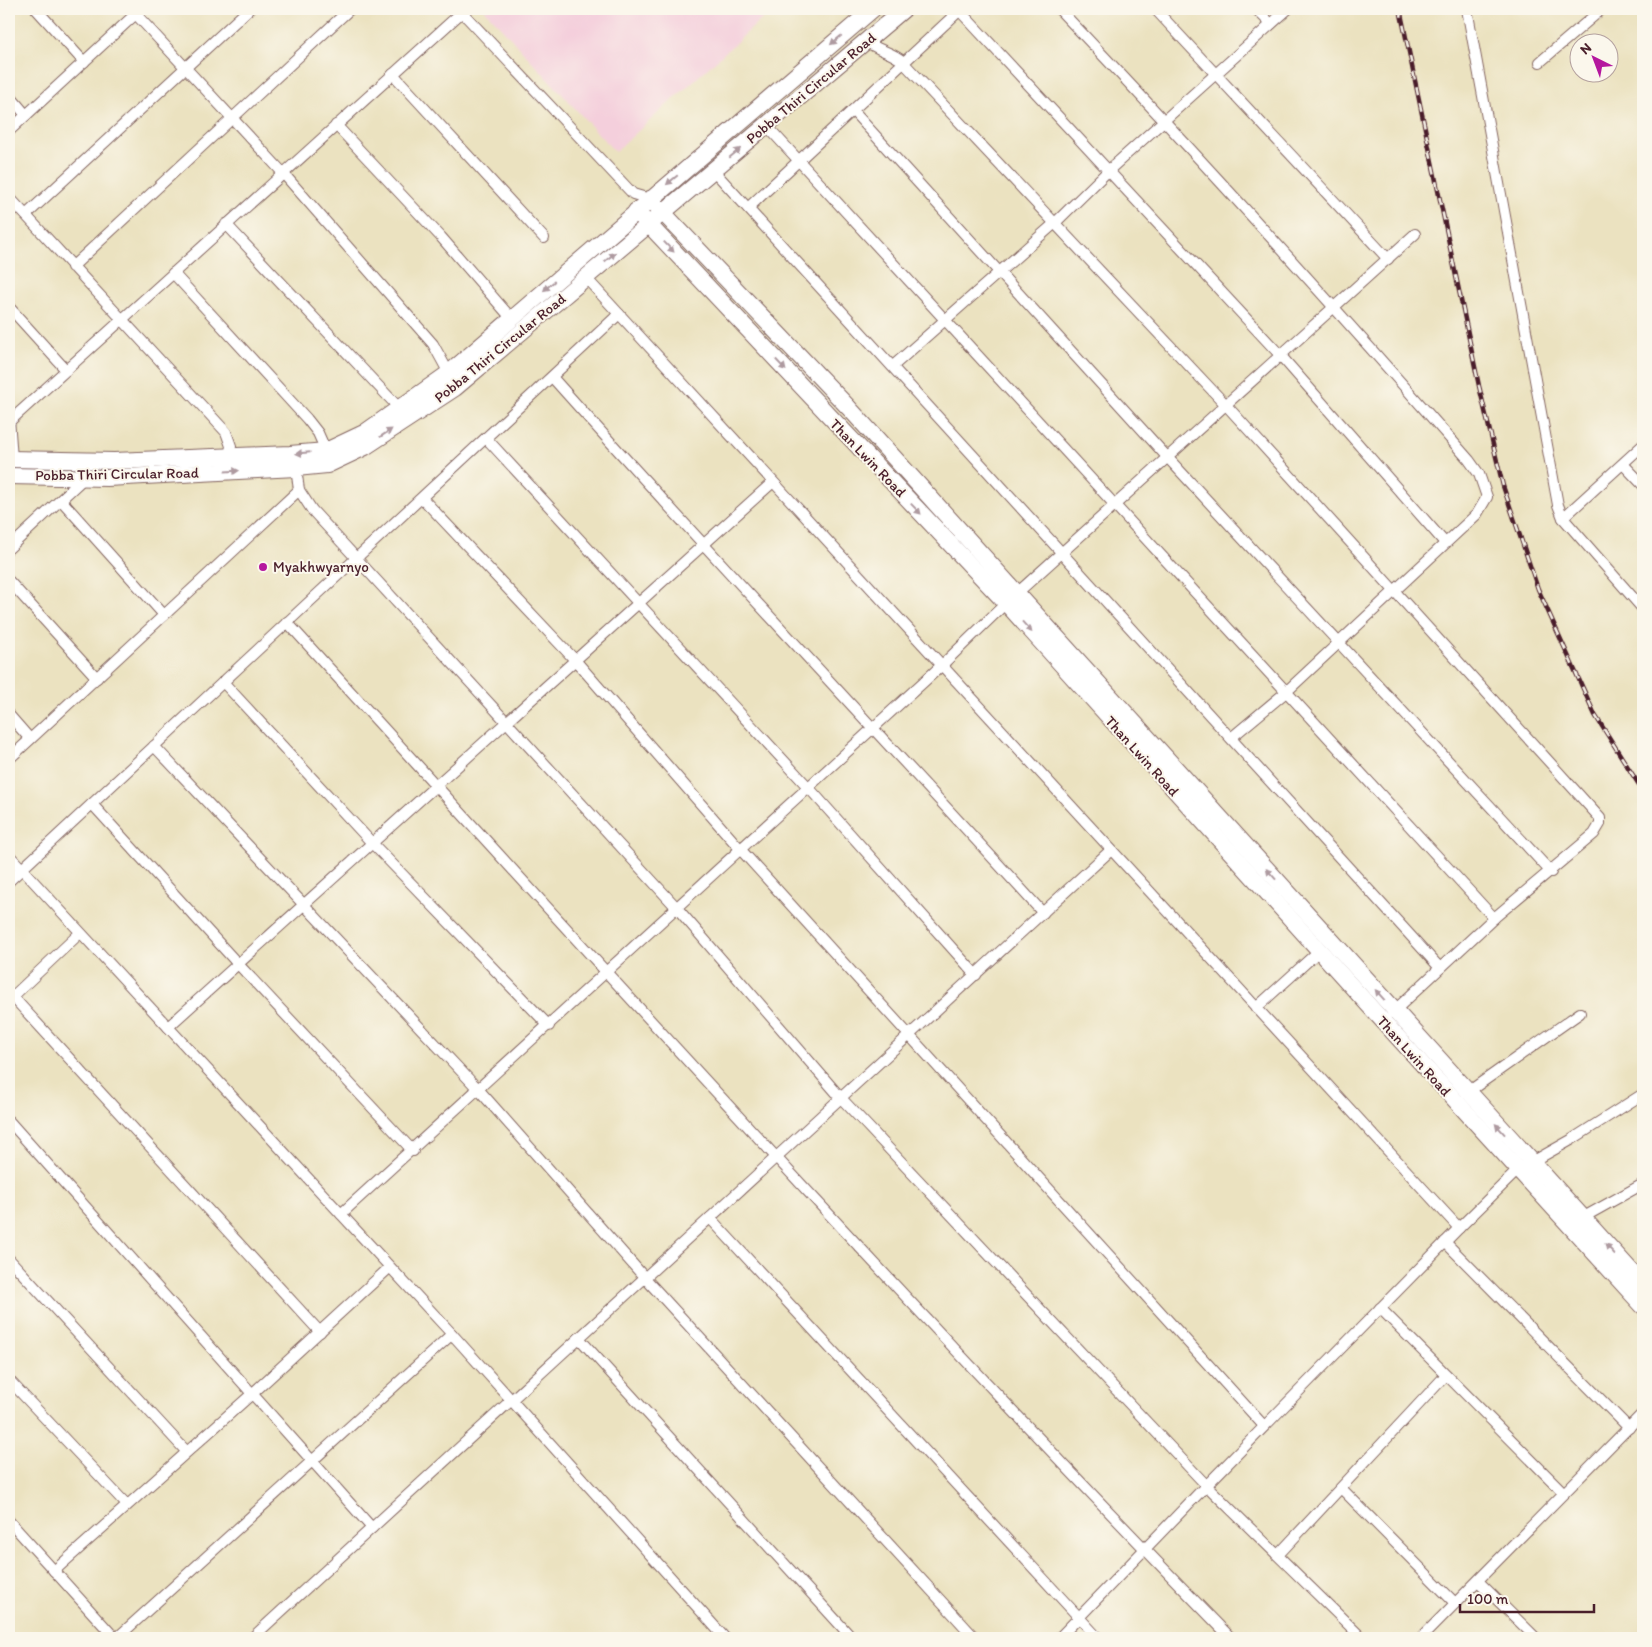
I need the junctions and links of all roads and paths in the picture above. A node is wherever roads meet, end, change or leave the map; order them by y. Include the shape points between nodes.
1 (36, 9) edge
2 (249, 9) edge
3 (350, 9) edge
4 (873, 9) edge
5 (904, 9) edge
6 (960, 9) edge
7 (1059, 9) edge
8 (1155, 9) edge
9 (1256, 9) edge
10 (1288, 9) edge
11 (1467, 9) edge
12 (1602, 9) edge
13 (136, 10) edge
14 (461, 10) edge
15 (1270, 24) junction
16 (866, 42) junction
17 (84, 62) junction
18 (902, 62) junction
19 (1540, 62) dead end
20 (185, 68) junction
21 (393, 74) junction
22 (1215, 75) junction
23 (9, 95) edge
24 (853, 110) junction
25 (26, 115) junction
26 (234, 118) junction
27 (1165, 121) junction
28 (336, 126) junction
29 (766, 126) junction
30 (9, 131) edge
31 (799, 161) junction
32 (713, 170) junction
33 (1109, 170) junction
34 (283, 173) junction
35 (633, 194) junction
36 (9, 197) edge
37 (650, 199) junction
38 (748, 208) junction
39 (636, 211) junction
40 (663, 214) junction
41 (26, 216) junction
42 (1055, 223) junction
43 (226, 224) junction
44 (648, 226) junction
45 (1415, 234) dead end
46 (544, 238) dead end
47 (1388, 259) junction
48 (72, 267) junction
49 (1000, 272) junction
50 (173, 273) junction
51 (586, 278) junction
52 (9, 307) edge
53 (1335, 307) junction
54 (619, 314) junction
55 (123, 318) junction
56 (512, 319) junction
57 (946, 321) junction
58 (1280, 356) junction
59 (893, 366) junction
60 (66, 370) junction
61 (552, 377) junction
62 (452, 380) junction
63 (1226, 405) junction
64 (399, 408) junction
65 (10, 419) edge
66 (486, 438) junction
67 (1643, 445) edge
68 (326, 452) junction
69 (229, 457) junction
70 (1168, 458) junction
71 (10, 459) edge
72 (106, 461) junction
73 (1623, 464) junction
74 (296, 468) junction
75 (9, 476) edge
76 (85, 477) junction
77 (107, 478) junction
78 (773, 482) junction
79 (1643, 485) edge
80 (299, 490) junction
81 (422, 498) junction
82 (61, 500) junction
83 (1115, 506) junction
84 (1562, 518) junction
85 (1445, 543) junction
86 (702, 545) junction
87 (9, 548) edge
88 (1063, 554) junction
89 (355, 559) junction
90 (9, 581) edge
91 (1394, 591) junction
92 (1012, 599) junction
93 (638, 603) junction
94 (1643, 609) edge
95 (164, 615) junction
96 (287, 622) junction
97 (1338, 642) junction
98 (575, 660) junction
99 (941, 666) junction
100 (97, 678) junction
101 (223, 682) junction
102 (1286, 692) junction
103 (9, 715) edge
104 (507, 722) junction
105 (874, 728) junction
106 (1230, 738) junction
107 (30, 739) junction
108 (154, 746) junction
109 (9, 759) edge
110 (436, 785) junction
111 (808, 788) junction
112 (92, 804) junction
113 (372, 843) junction
114 (741, 850) junction
115 (1111, 850) junction
116 (9, 855) edge
117 (22, 869) junction
118 (1551, 872) junction
119 (9, 881) edge
120 (303, 905) junction
121 (677, 908) junction
122 (1043, 913) junction
123 (1494, 918) junction
124 (79, 934) junction
125 (1320, 950) junction
126 (238, 964) junction
127 (1440, 968) junction
128 (606, 973) junction
129 (976, 974) junction
130 (11, 998) edge
131 (1256, 1008) junction
132 (1580, 1013) dead end
133 (1388, 1016) junction
134 (549, 1026) junction
135 (168, 1027) junction
136 (909, 1036) junction
137 (479, 1090) junction
138 (1468, 1092) junction
139 (1643, 1094) edge
140 (841, 1098) junction
141 (9, 1121) edge
142 (413, 1151) junction
143 (776, 1158) junction
144 (1525, 1167) junction
145 (1643, 1184) edge
146 (341, 1214) junction
147 (710, 1218) junction
148 (1582, 1218) junction
149 (1458, 1228) junction
150 (1445, 1242) junction
151 (9, 1259) edge
152 (389, 1268) junction
153 (645, 1278) junction
154 (1643, 1284) edge
155 (1643, 1306) edge
156 (1380, 1308) junction
157 (320, 1332) junction
158 (452, 1334) junction
159 (579, 1338) junction
160 (1446, 1375) junction
161 (9, 1380) edge
162 (253, 1393) junction
163 (510, 1401) junction
164 (1643, 1413) edge
165 (1264, 1426) junction
166 (1628, 1428) junction
167 (186, 1452) junction
168 (313, 1460) junction
169 (1206, 1485) junction
170 (1341, 1488) junction
171 (1564, 1493) junction
172 (127, 1505) junction
173 (9, 1521) edge
174 (372, 1528) junction
175 (1144, 1550) junction
176 (1278, 1555) junction
177 (54, 1571) junction
178 (1478, 1581) junction
179 (1455, 1603) junction
180 (1078, 1619) junction
181 (116, 1638) edge
182 (252, 1638) edge
183 (726, 1638) edge
184 (852, 1638) edge
185 (975, 1638) edge
186 (1060, 1638) edge
187 (1098, 1638) edge
188 (1231, 1638) edge
189 (1362, 1638) edge
190 (1421, 1638) edge
191 (1536, 1638) edge

1 - 17 street
2 - 20 street
3 - 26 street
4 -> 37 main road, Pobba Thiri Circular Road
5 - 16 main road, Pobba Thiri Circular Road
6 - 18 street
6 - 33 street
7 - 27 street
8 - 22 street
9 - 15 street
10 - 15 street
11 - 84 street
12 - 19 street
13 - 17 street
13 - 20 street
14 - 21 street
14 - 35 street
15 - 22 street
16 - 18 street via 893,54
16 - 29 main road, Pobba Thiri Circular Road
17 - 25 street
18 - 24 street
18 - 42 street
20 - 26 street
20 - 41 street
21 - 28 street
21 - 46 street
22 - 27 street
22 - 47 street
23 - 25 street
24 - 31 street
24 - 49 street
25 - 30 street
26 - 34 street
26 - 48 street
27 - 33 street
27 - 53 street
28 - 34 street
28 - 56 street via 441,237
29 - 31 street
32 -> 29 main road, Pobba Thiri Circular Road
31 - 38 street
31 - 57 street
32 - 38 street
32 - 40 main road, Pobba Thiri Circular Road
33 - 42 street
33 - 58 street
34 - 43 street
34 - 62 street via 433,344
35 - 37 street
35 - 39 street
36 - 41 street
37 - 39 main road, Pobba Thiri Circular Road
37 - 40 main road, Than Lwin Road
38 - 59 street
39 - 44 main road, Than Lwin Road
39 -> 56 main road, Pobba Thiri Circular Road
40 - 44 main road, Pobba Thiri Circular Road
40 - 92 main road, Than Lwin Road via 849,408
41 - 48 street
42 - 49 street
42 - 63 street
43 - 50 street
43 - 64 street
51 -> 44 main road, Pobba Thiri Circular Road
44 -> 92 main road, Than Lwin Road
45 - 47 street
47 - 53 street
48 - 55 street
49 - 57 street
49 - 70 street
50 - 55 street
50 - 68 street via 307,419 318,433
51 - 54 street
51 - 62 main road, Pobba Thiri Circular Road
52 - 60 street
53 - 58 street
53 - 85 street via 1479,474 1487,497 1484,505
54 - 61 street
54 - 78 street
55 - 60 street
55 - 69 street via 226,432 231,446
56 - 62 main road, Pobba Thiri Circular Road
57 - 59 street
57 - 83 street
58 - 63 street
58 - 85 street
59 - 88 street
60 - 65 street
61 - 66 street
61 - 86 street
62 - 64 main road, Pobba Thiri Circular Road
74 -> 62 main road, Pobba Thiri Circular Road via 327,465 365,447
63 - 70 street
63 - 91 street
64 - 68 main road, Pobba Thiri Circular Road via 364,433
65 - 71 street
66 - 81 street
66 - 93 street
67 - 73 street
68 -> 69 main road, Pobba Thiri Circular Road
69 - 72 main road, Pobba Thiri Circular Road
70 - 83 street
70 - 97 street
71 - 72 main road, Pobba Thiri Circular Road
72 - 77 main road
73 - 79 street
73 - 84 street
77 -> 74 main road, Pobba Thiri Circular Road
74 - 80 street
75 - 76 main road, Pobba Thiri Circular Road
76 - 77 main road, Pobba Thiri Circular Road
76 - 82 street
78 - 86 street
78 - 99 street
80 - 89 street via 312,510
80 - 95 street
81 - 89 street
81 - 98 street
82 - 87 street
82 - 95 street
83 - 88 street
83 - 102 street
84 - 94 street
85 - 91 street
86 - 93 street
86 - 105 street
88 - 92 street
88 - 106 street
89 - 96 street
89 - 104 street
90 - 100 street
91 - 97 street
91 - 118 street via 1600,818 1594,834
92 - 99 street
92 -> 125 main road, Than Lwin Road
133 -> 92 main road, Than Lwin Road
93 - 98 street
93 - 111 street
95 - 100 street
96 - 101 street
96 - 110 street
97 - 102 street
97 - 118 street
98 - 104 street
98 - 114 street
99 - 105 street
99 - 115 street
100 - 107 street
101 - 108 street
101 - 113 street
102 - 106 street
102 - 123 street
103 - 107 street
104 - 110 street
104 - 121 street
105 - 111 street
105 - 122 street
106 - 127 street
107 - 109 street
108 - 112 street
108 - 120 street
110 - 113 street
110 - 128 street
111 - 114 street
111 - 129 street
112 - 117 street
112 - 126 street
113 - 120 street
113 - 134 street
114 - 121 street
114 - 136 street
115 - 122 street
115 - 131 street
116 - 117 street
117 - 119 street
117 - 124 street
118 - 123 street
120 - 126 street
120 - 137 street
121 - 128 street
121 - 140 street
122 - 129 street
123 - 127 street
124 - 130 street
124 - 135 street
125 - 131 street
125 - 133 main road, Than Lwin Road
126 - 135 street
126 - 142 street
127 - 133 street
128 - 134 street
128 - 143 street
129 - 136 street
130 - 157 street
131 - 149 street
132 - 138 street
133 - 138 main road, Than Lwin Road
133 - 144 main road, Than Lwin Road
134 - 137 street
135 - 146 street
136 - 140 street
136 - 165 street
137 - 142 street
137 - 153 street
144 -> 138 main road, Than Lwin Road
139 - 144 street
140 - 143 street
140 - 169 street
141 - 162 street
142 - 146 street
143 - 147 street
143 - 175 street
144 - 148 main road, Than Lwin Road
144 - 149 street
144 - 155 main road, Than Lwin Road
145 - 148 street
146 - 152 street
147 - 153 street
147 - 180 street
154 -> 148 main road, Than Lwin Road
149 - 150 street
150 - 156 street
150 - 166 street
151 - 167 street
152 - 157 street
152 - 158 street
153 - 159 street
153 - 185 street
156 - 160 street
156 - 165 street
157 - 162 street
158 - 163 street
158 - 168 street
159 - 163 street
159 - 184 street
160 - 170 street
160 - 171 street
161 - 172 street
162 - 167 street
162 - 168 street
163 - 174 street
163 - 183 street
164 - 166 street
165 - 169 street
166 - 171 street
167 - 172 street
168 - 174 street
168 - 181 street
169 - 175 street
169 - 176 street
170 - 176 street
170 - 179 street
171 - 178 street
172 - 177 street
173 - 177 street
174 - 182 street
175 - 180 street
175 - 188 street
176 - 189 street
177 - 181 street
178 - 179 street
178 - 191 street
179 - 190 street
180 - 186 street
180 - 187 street

